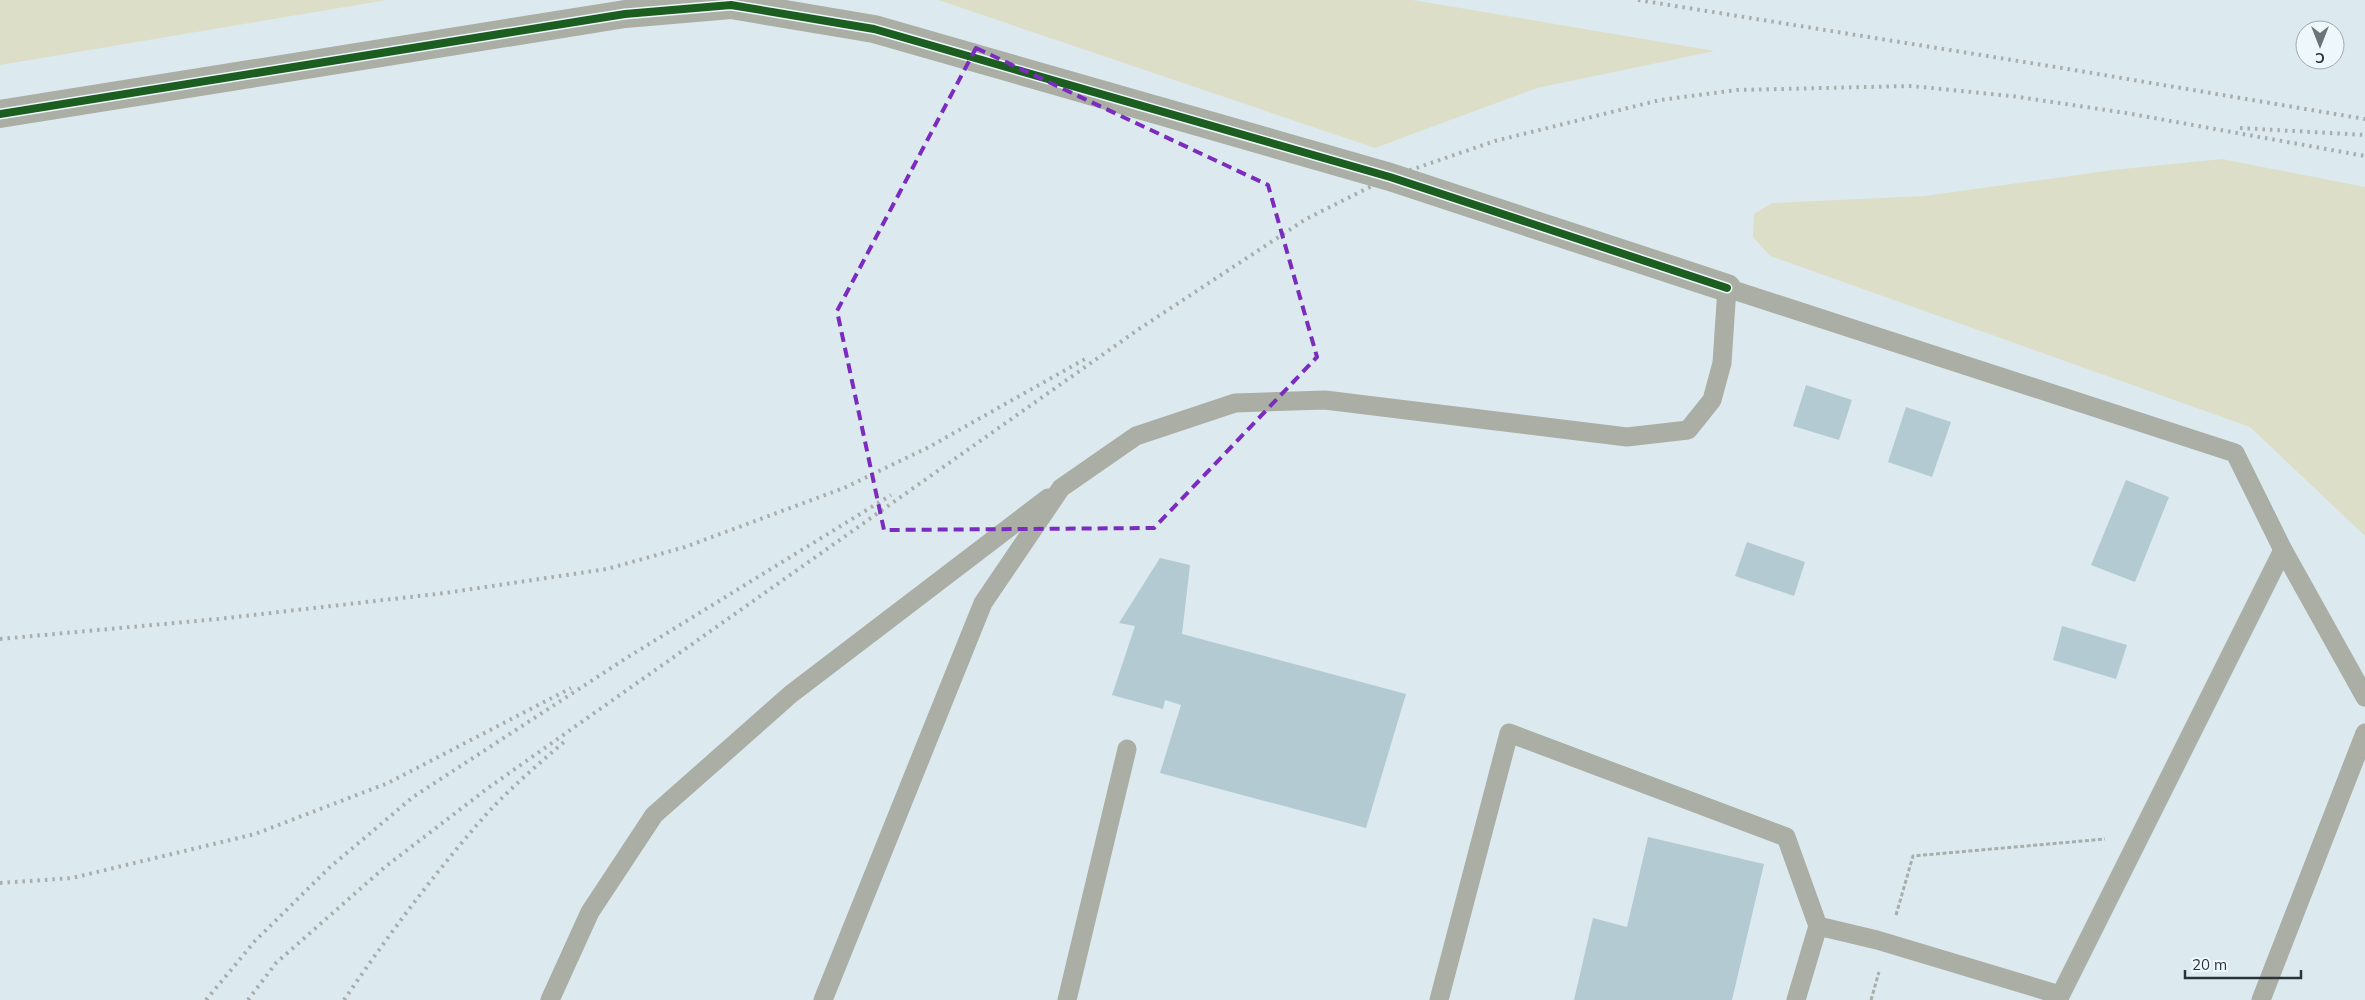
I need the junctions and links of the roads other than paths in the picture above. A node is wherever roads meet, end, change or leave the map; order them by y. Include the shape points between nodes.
1 (0, 114) edge
2 (1728, 288) junction
3 (1061, 488) junction
4 (2283, 550) junction
5 (2365, 697) edge
6 (2365, 733) edge
7 (1127, 749) dead end
8 (1818, 926) junction
9 (2059, 997) edge
10 (550, 1000) edge
11 (823, 1000) edge
12 (1067, 1000) edge
13 (1439, 1000) edge
14 (1796, 1000) edge
15 (2262, 1000) edge

1 - 2 street via 625,14 730,5 874,29 1390,177
2 - 3 lane via 1722,363 1715,391 1712,400 1688,430 1627,437 1326,400 1235,404 1136,436
2 - 4 lane via 2235,453
3 - 10 lane via 791,694 654,815 590,912
3 - 11 lane via 983,602
4 - 5 lane
4 - 9 lane
6 - 15 lane
7 - 12 lane
8 - 9 lane
8 - 13 lane via 1786,837 1509,733
8 - 14 lane

